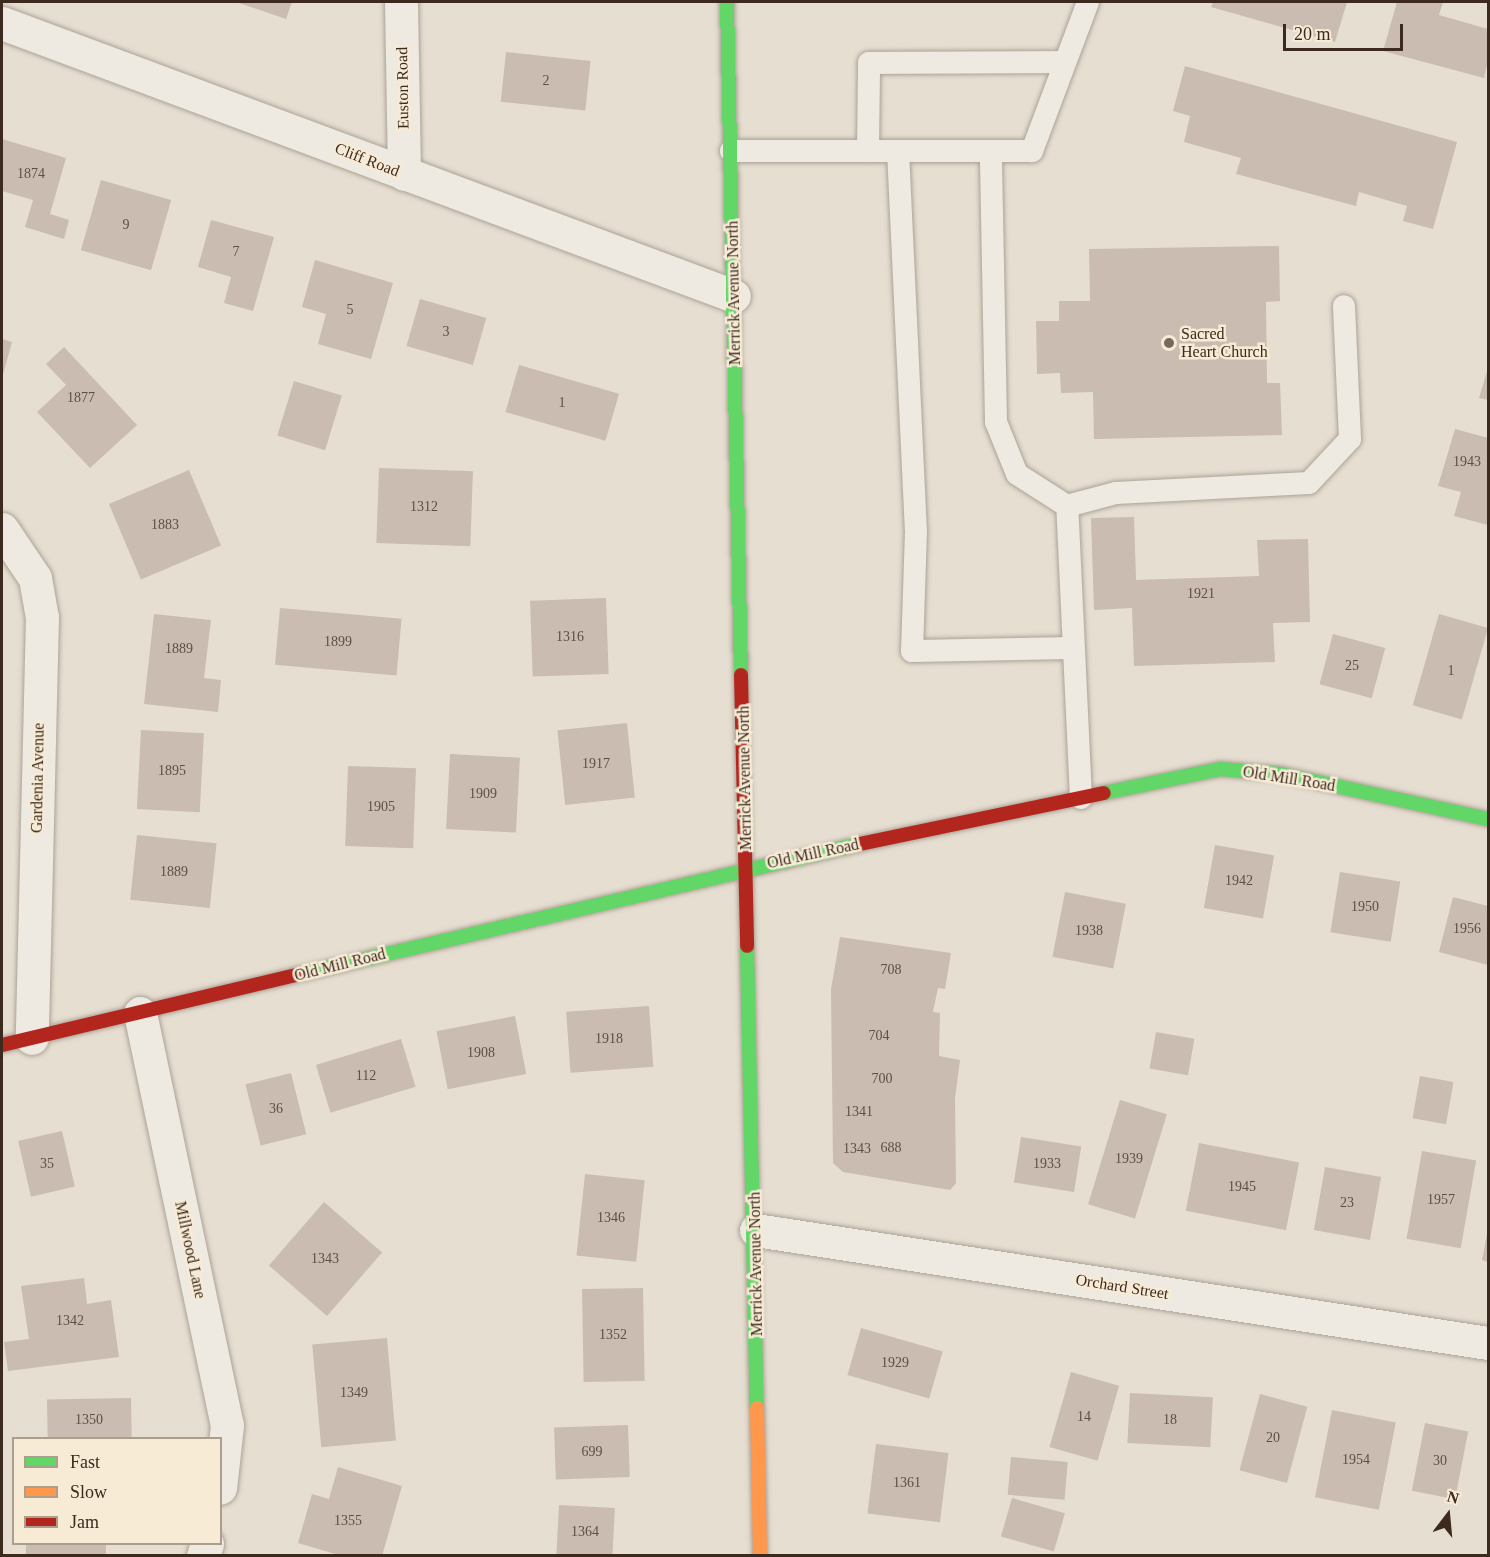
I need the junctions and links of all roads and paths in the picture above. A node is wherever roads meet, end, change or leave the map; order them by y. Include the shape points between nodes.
1 (400, 2) edge
2 (727, 2) edge
3 (1088, 2) edge
4 (2, 22) edge
5 (1065, 62) junction
6 (730, 151) junction
7 (868, 151) junction
8 (898, 151) junction
9 (991, 151) junction
10 (404, 174) junction
11 (734, 296) junction
12 (1344, 306) dead end
13 (1067, 506) junction
14 (2, 529) edge
15 (1073, 648) junction
16 (1081, 798) junction
17 (1488, 819) edge
18 (747, 867) junction
19 (140, 1013) junction
20 (17, 1042) edge
21 (756, 1230) junction
22 (1488, 1343) edge
23 (222, 1470) edge
24 (760, 1556) edge

1 - 10 street, Euston Road
2 - 6 main road, Merrick Avenue North
3 - 5 lane
4 - 10 street, Cliff Road
5 - 7 lane via 869,63
5 - 9 lane via 1032,151
6 - 7 lane
6 - 11 main road, Merrick Avenue North
7 - 8 lane
8 - 9 lane
8 - 15 lane via 916,531 912,651
9 - 13 lane via 996,422 1017,474
10 - 11 street, Cliff Road
11 - 18 main road, Merrick Avenue North
12 - 13 lane via 1350,439 1309,483 1116,493
13 - 15 lane
14 - 20 street, Gardenia Avenue via 34,578 42,616
15 - 16 lane
16 - 17 main road, Old Mill Road via 1220,769 1281,774
16 - 18 main road, Old Mill Road
18 - 19 main road, Old Mill Road
18 - 21 main road, Merrick Avenue North
19 - 20 main road, Old Mill Road
19 - 23 street, Millwood Lane via 227,1425
21 - 22 street, Orchard Street
21 - 24 main road, Merrick Avenue North

